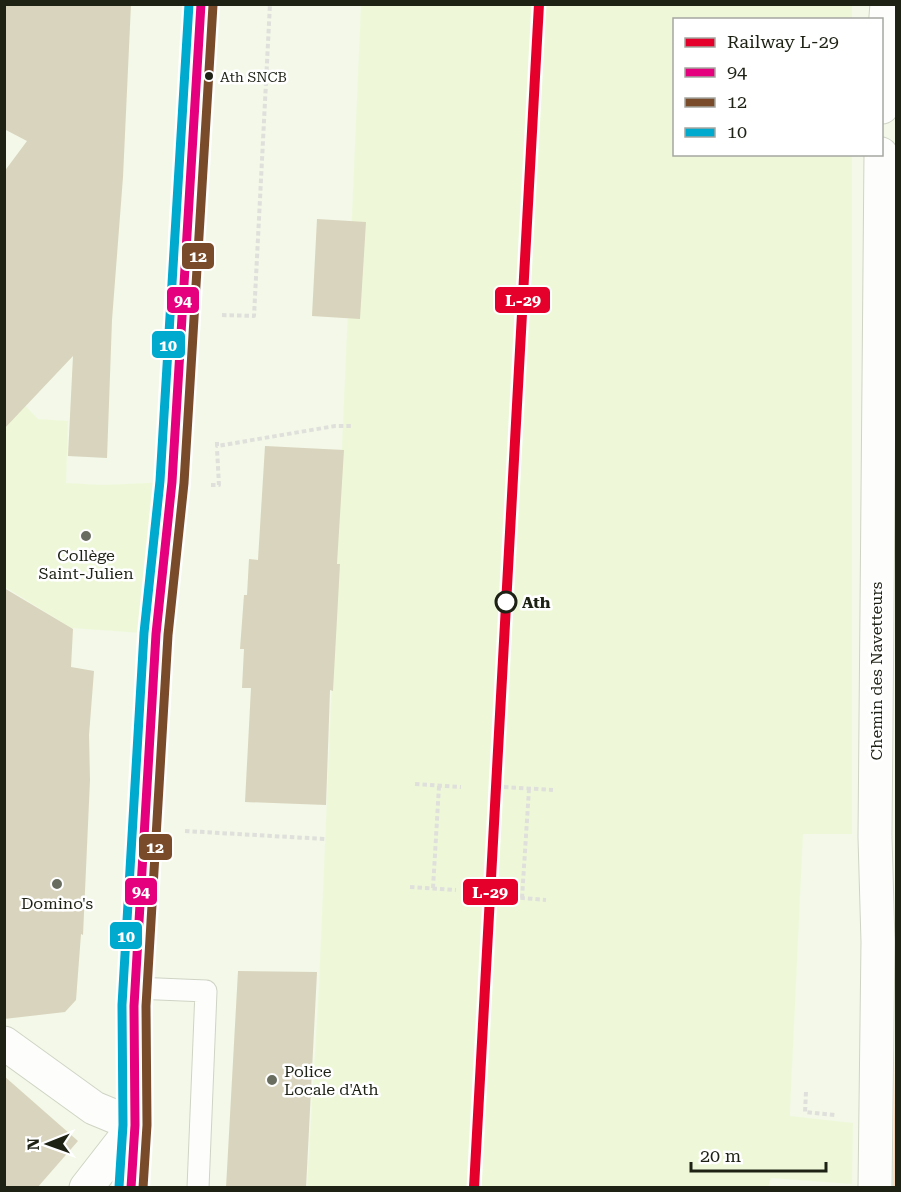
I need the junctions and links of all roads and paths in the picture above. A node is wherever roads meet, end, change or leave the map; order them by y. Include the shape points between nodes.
1 (201, 4) edge
2 (270, 4) edge
3 (887, 4) edge
4 (883, 54) edge
5 (881, 156) edge
6 (221, 315) dead end
7 (352, 426) dead end
8 (217, 434) dead end
9 (415, 784) dead end
10 (439, 786) junction
11 (461, 787) dead end
12 (504, 787) dead end
13 (529, 789) junction
14 (553, 790) dead end
15 (145, 829) junction
16 (325, 838) dead end
17 (410, 887) dead end
18 (433, 888) junction
19 (456, 890) dead end
20 (498, 896) dead end
21 (522, 898) junction
22 (546, 900) dead end
23 (135, 988) junction
24 (4, 1043) edge
25 (806, 1092) dead end
26 (875, 1119) junction
27 (135, 1125) junction
28 (86, 1188) edge
29 (131, 1188) edge
30 (198, 1188) edge
31 (875, 1188) edge

1 - 15 street via 172,482 156,634
2 - 6 path via 254,316
3 - 4 street
5 - 26 street, Chemin des Navetteurs
7 - 8 path via 217,446
9 - 10 path
10 - 11 path
10 - 18 path
12 - 13 path
13 - 14 path
13 - 21 path
15 - 16 path
15 - 23 street
17 - 18 path
18 - 19 path
20 - 21 path
21 - 22 path
23 - 27 street
23 - 30 lane via 206,991
24 - 27 street via 94,1108
25 - 26 path via 805,1112
26 - 31 street, Chemin des Navetteurs
27 - 28 street
27 - 29 street

